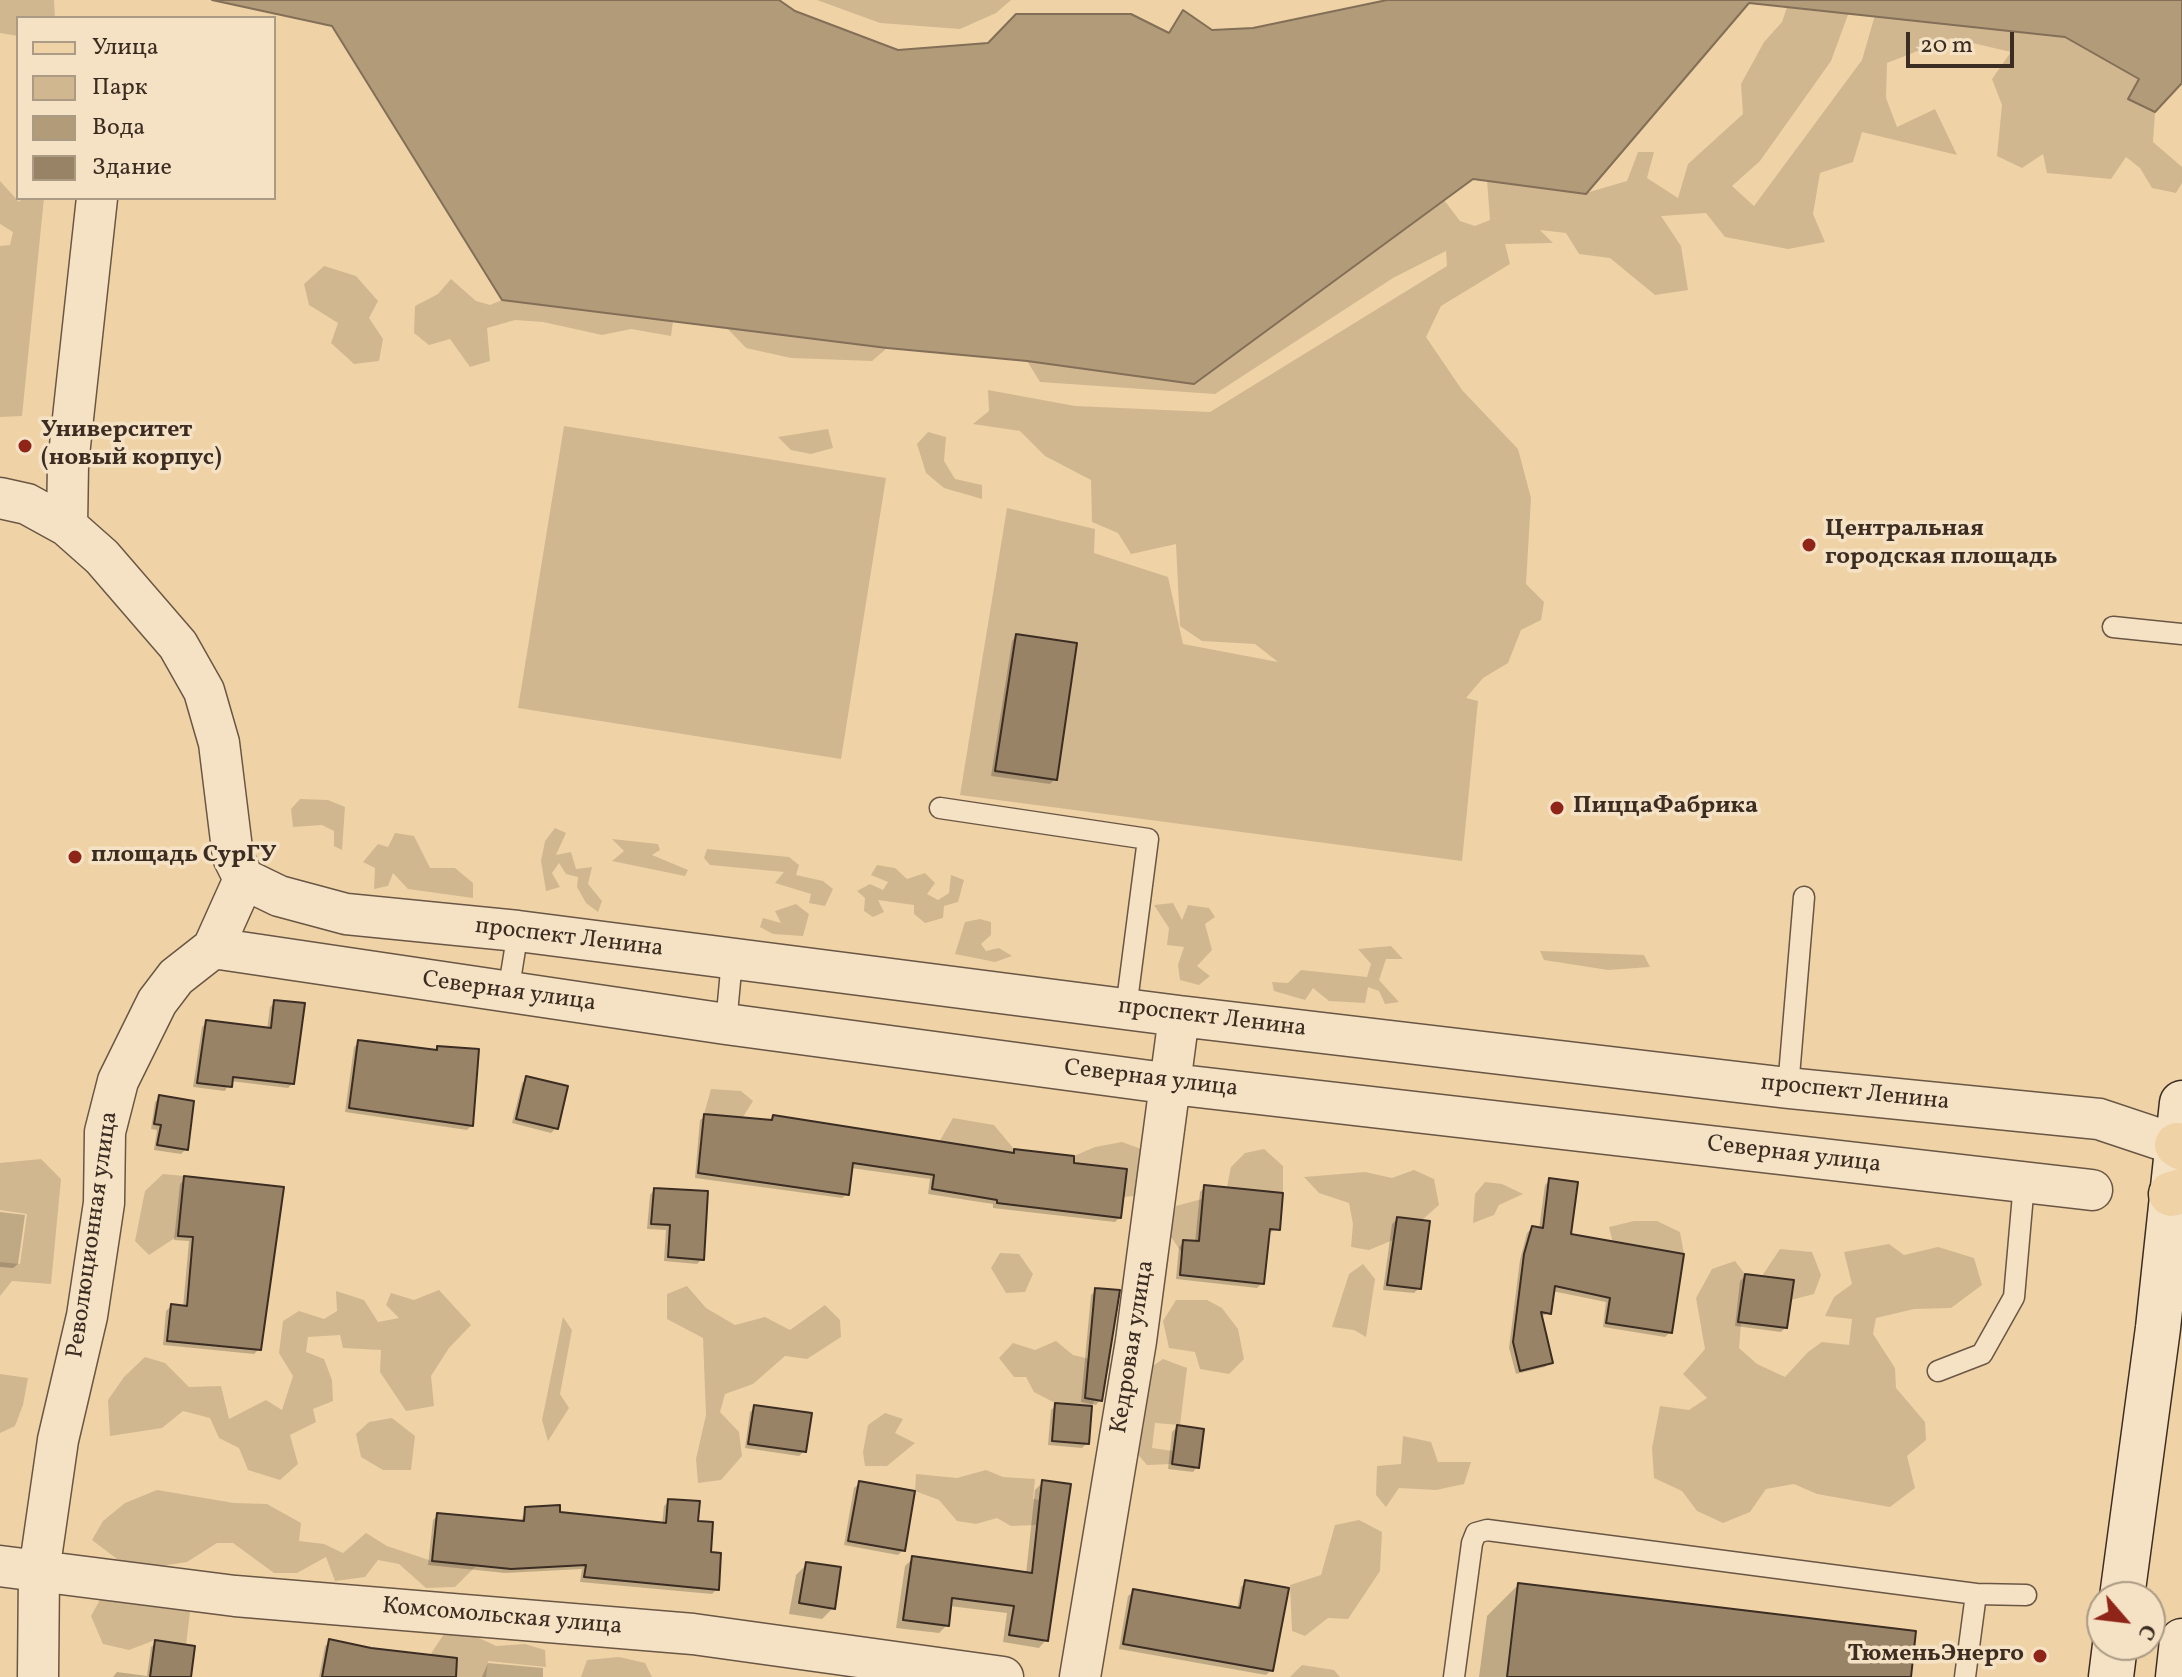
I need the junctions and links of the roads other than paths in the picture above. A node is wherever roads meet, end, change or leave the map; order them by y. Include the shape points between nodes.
1 (97, 200) edge
2 (0, 498) edge
3 (67, 526) junction
4 (2113, 627) dead end
5 (2182, 634) edge
6 (940, 808) dead end
7 (244, 879) junction
8 (1804, 897) dead end
9 (518, 931) junction
10 (213, 948) junction
11 (732, 960) junction
12 (508, 993) junction
13 (1126, 1009) junction
14 (1179, 1016) junction
15 (726, 1024) junction
16 (1172, 1084) junction
17 (1788, 1088) junction
18 (2182, 1103) edge
19 (2179, 1146) edge
20 (2024, 1183) junction
21 (2092, 1190) dead end
22 (2176, 1193) edge
23 (1938, 1371) dead end
24 (0, 1566) edge
25 (39, 1572) junction
26 (2124, 1581) edge
27 (1976, 1594) junction
28 (2026, 1595) dead end
29 (2182, 1641) edge
30 (38, 1677) edge
31 (1003, 1677) edge
32 (1080, 1677) edge
33 (1454, 1677) edge
34 (1965, 1677) edge
35 (2178, 1677) edge

1 - 3 street via 68,464
2 - 3 street via 27,504
3 - 7 street via 141,599 178,645 204,691 219,743 233,857
4 - 5 lane
6 - 13 lane via 1148,839
7 - 9 street, проспект Ленина via 279,896 346,914
7 - 10 street, Революционная улица
8 - 17 lane
9 - 11 street, проспект Ленина
9 - 12 lane
10 - 12 street, Северная улица
10 - 25 street, Революционная улица via 176,977 157,1002 118,1081 105,1132 104,1203 87,1316 58,1440
11 - 13 street, проспект Ленина
11 - 15 lane
12 - 15 street, Северная улица
13 - 14 street, проспект Ленина
14 - 16 street, Кедровая улица
14 - 17 street, проспект Ленина
15 - 16 street, Северная улица
16 - 20 street, Северная улица
16 - 32 street, Кедровая улица
17 - 19 street, проспект Ленина via 2099,1119
18 - 19 main road
19 - 22 main road
20 - 21 street, Северная улица
20 - 23 lane via 2014,1297 1982,1354
22 - 26 main road
24 - 25 street, Комсомольская улица
25 - 30 street, Революционная улица
25 - 31 street, Комсомольская улица via 235,1596 693,1634
27 - 28 lane
27 - 33 lane via 1487,1530 1476,1533 1472,1543
27 - 34 lane
29 - 35 main road

